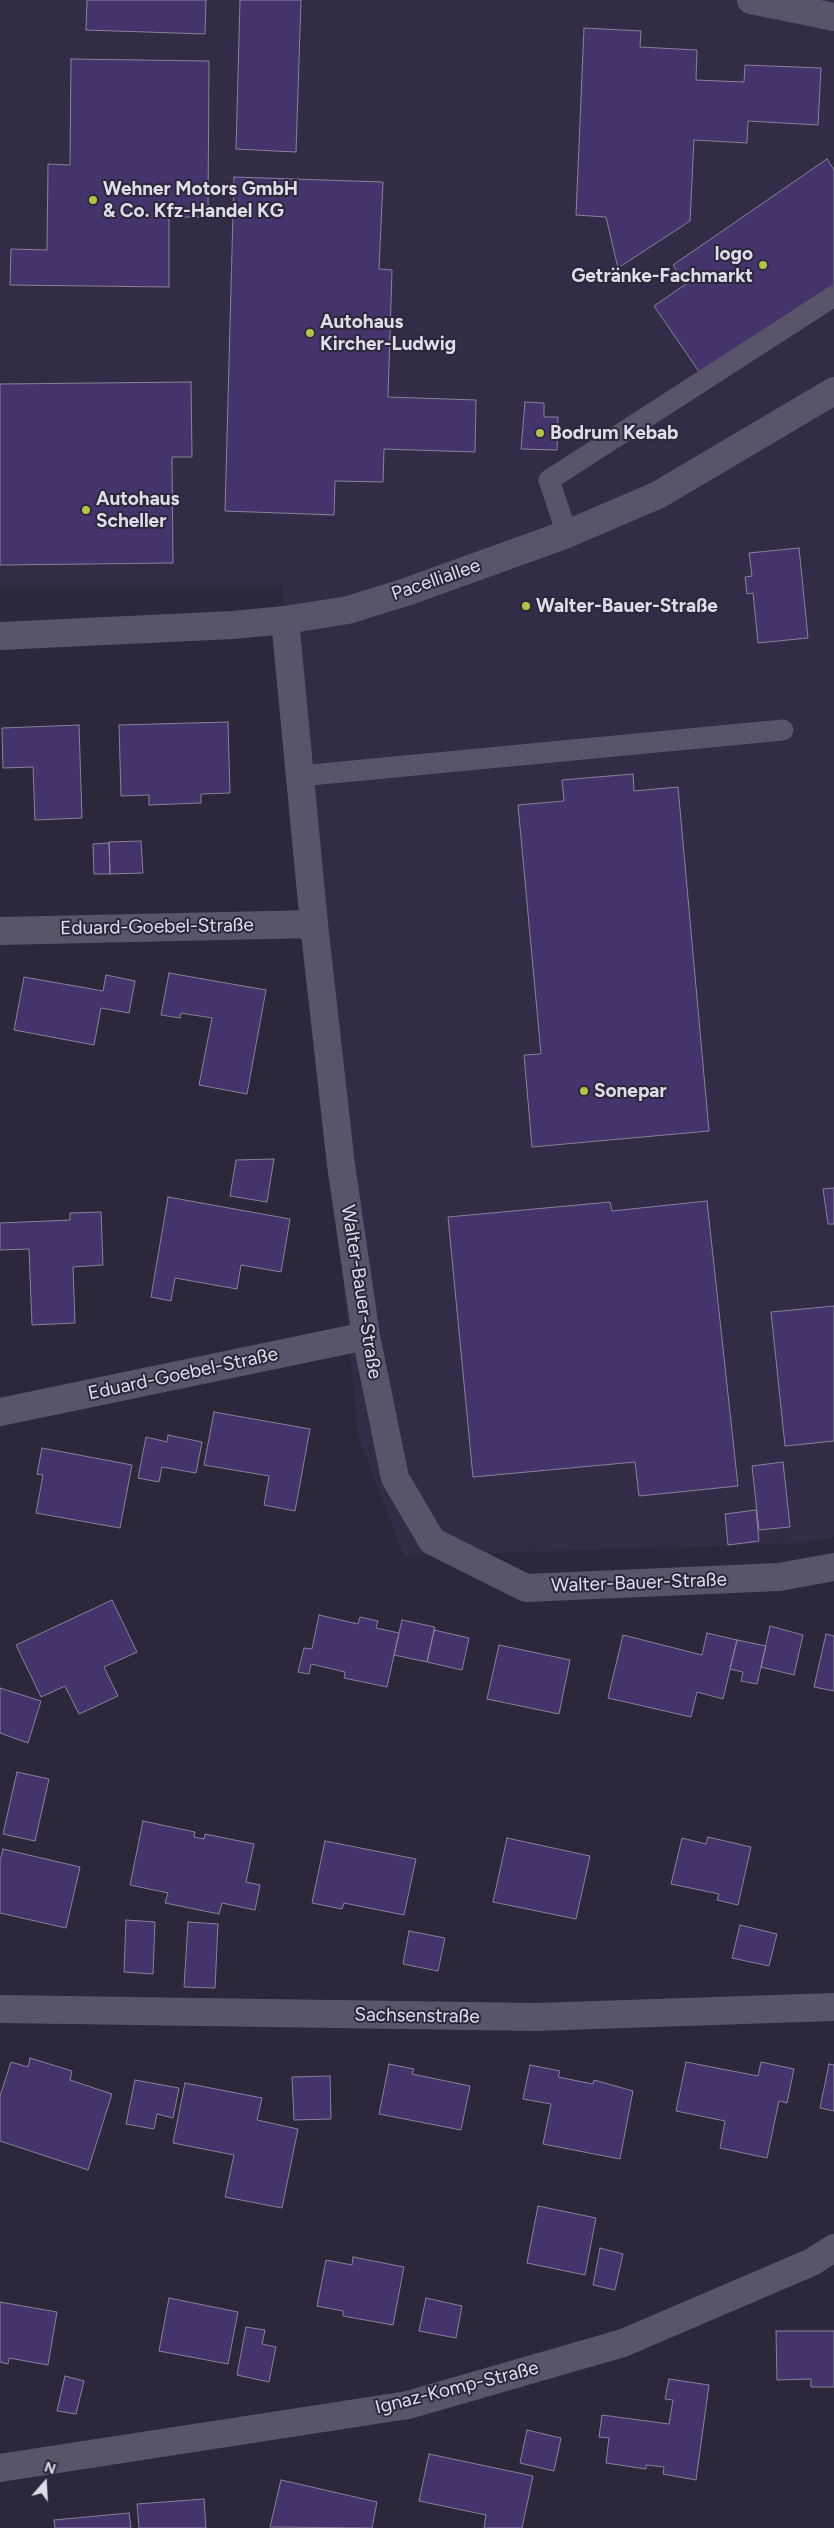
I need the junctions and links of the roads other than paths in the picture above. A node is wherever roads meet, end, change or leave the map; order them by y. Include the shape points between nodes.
1 (751, 0) edge
2 (834, 17) edge
3 (834, 296) edge
4 (834, 392) edge
5 (567, 534) junction
6 (285, 620) junction
7 (0, 636) edge
8 (783, 730) dead end
9 (300, 776) junction
10 (314, 924) junction
11 (0, 930) edge
12 (366, 1336) junction
13 (0, 1412) edge
14 (834, 1567) edge
15 (834, 2007) edge
16 (0, 2009) edge
17 (834, 2248) edge
18 (0, 2468) edge

1 - 2 street
3 - 5 lane via 549,480
4 - 5 street, Pacelliallee via 658,496
5 - 6 street, Pacelliallee via 348,610
6 - 7 street, Pacelliallee
6 - 9 street, Walter-Bauer-Straße
8 - 9 lane
9 - 10 street, Walter-Bauer-Straße
10 - 11 street, Eduard-Goebel-Straße
10 - 12 street, Walter-Bauer-Straße via 341,1165
12 - 13 street, Eduard-Goebel-Straße
12 - 14 street, Walter-Bauer-Straße via 395,1478 432,1541 526,1588 779,1577
15 - 16 street, Sachsenstraße via 536,2017
17 - 18 street, Ignaz-Komp-Straße via 812,2262 623,2343 408,2405

